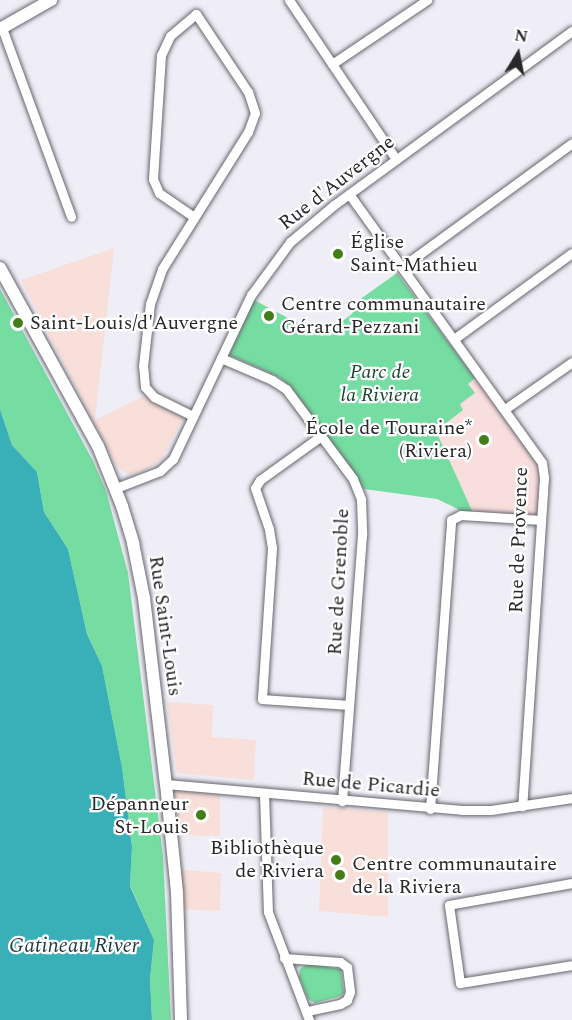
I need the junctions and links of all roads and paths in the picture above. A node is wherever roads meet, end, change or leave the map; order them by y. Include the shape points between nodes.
1 (51, 0) edge
2 (289, 0) edge
3 (427, 0) edge
4 (1, 28) edge
5 (572, 31) edge
6 (332, 64) junction
7 (572, 143) edge
8 (396, 159) junction
9 (349, 194) junction
10 (71, 217) dead end
11 (194, 217) junction
12 (572, 253) edge
13 (402, 267) junction
14 (0, 268) edge
15 (454, 339) junction
16 (221, 358) junction
17 (572, 362) edge
18 (505, 409) junction
19 (193, 416) junction
20 (321, 435) junction
21 (116, 488) junction
22 (541, 520) junction
23 (349, 705) junction
24 (166, 784) junction
25 (264, 793) junction
26 (572, 798) edge
27 (342, 801) junction
28 (522, 806) junction
29 (430, 809) junction
30 (572, 883) edge
31 (284, 958) junction
32 (572, 965) edge
33 (307, 1016) edge
34 (181, 1020) edge

1 - 4 main road
2 - 6 street
3 - 6 street
4 - 10 street
5 - 8 street, Rue d'Auvergne
6 - 8 street
7 - 13 street
8 - 9 street, Rue d'Auvergne
9 - 13 street, Rue de Provence
9 - 16 street, Rue d'Auvergne via 297,235 272,264 251,295
11 - 11 street via 248,132 255,113 248,92 196,14 170,36 161,55 153,179 156,190
11 - 19 street via 162,269 153,292 142,374 148,392
12 - 15 street
13 - 15 street, Rue de Provence
14 - 21 main road, Rue Saint-Louis via 89,428
15 - 18 street, Rue de Provence
16 - 19 street, Rue d'Auvergne
16 - 20 street, Rue de Grenoble via 286,389
17 - 18 street
18 - 22 street, Rue de Provence via 542,463
19 - 21 street, Rue d'Auvergne via 165,468
20 - 23 street, Rue de Grenoble via 353,479 362,500
20 - 23 street via 260,480 255,488 272,548 262,699
21 - 24 main road, Rue Saint-Louis via 140,575
22 - 28 street, Rue de Provence
22 - 29 street via 461,515 451,520
23 - 27 street, Rue de Grenoble
24 - 25 street, Rue de Picardie
24 - 34 main road, Rue Saint-Louis via 177,893
25 - 27 street, Rue de Picardie
25 - 31 street via 268,912
26 - 28 street, Rue de Picardie
27 - 29 street, Rue de Picardie
28 - 29 street, Rue de Picardie via 472,811
30 - 32 street via 449,905 460,983
31 - 33 street
31 - 33 street via 340,962 348,967 347,1000

